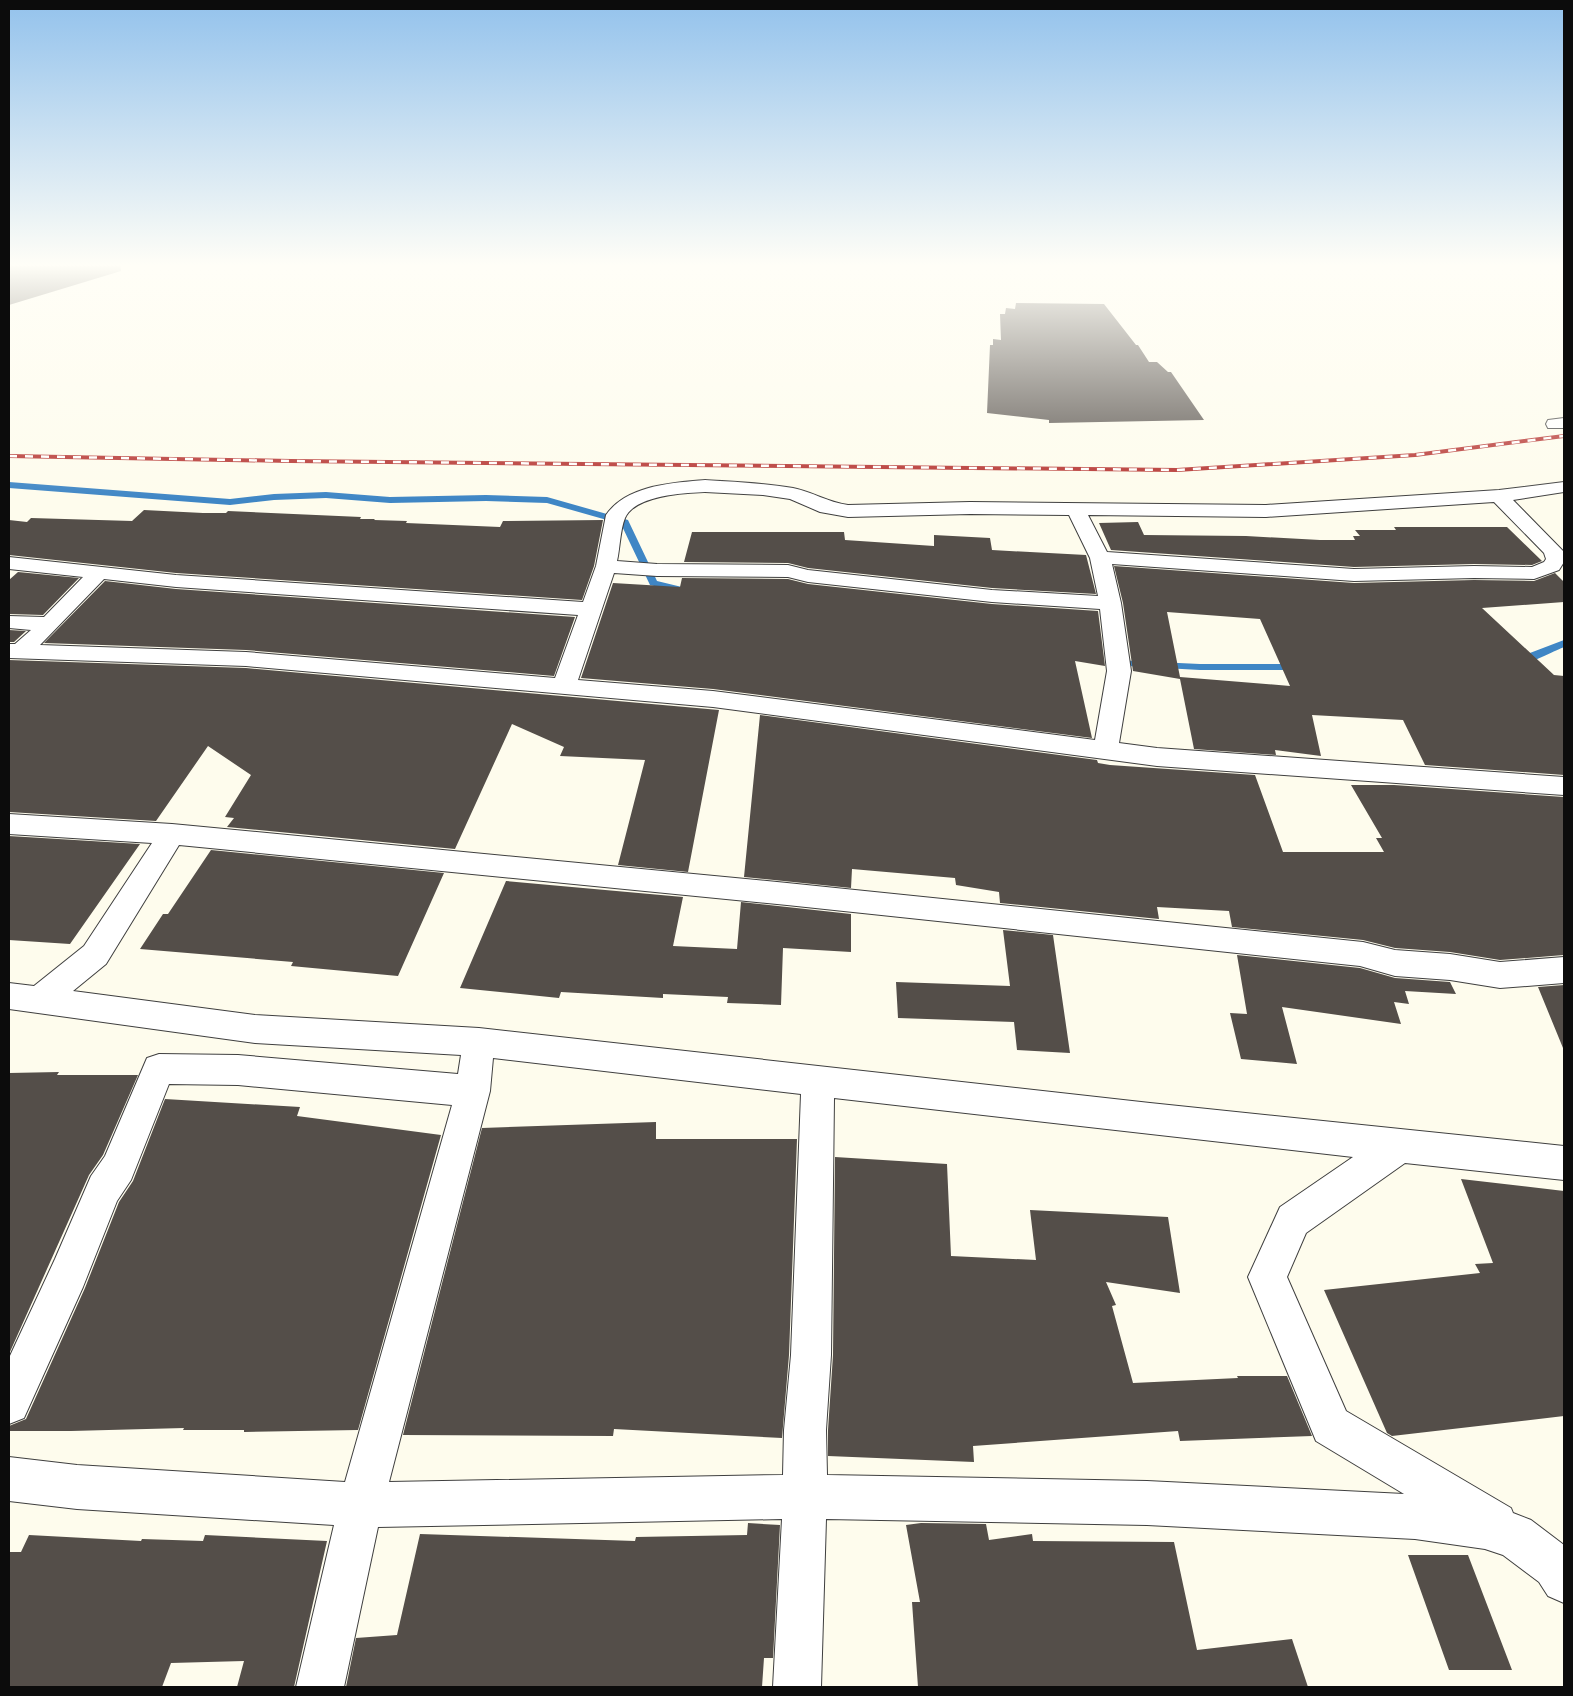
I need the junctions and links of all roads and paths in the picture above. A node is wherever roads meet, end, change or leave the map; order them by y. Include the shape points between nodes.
1 (1564, 487) edge
2 (1499, 496) junction
3 (1076, 510) junction
4 (1100, 558) junction
5 (9, 563) edge
6 (606, 566) junction
7 (100, 572) junction
8 (1110, 603) junction
9 (592, 609) junction
10 (9, 622) edge
11 (50, 624) junction
12 (15, 651) edge
13 (564, 686) junction
14 (1106, 749) junction
15 (1564, 786) edge
16 (9, 824) edge
17 (172, 834) junction
18 (1564, 970) edge
19 (24, 998) edge
20 (478, 1042) junction
21 (818, 1082) junction
22 (473, 1091) junction
23 (1400, 1146) junction
24 (1564, 1163) edge
25 (9, 1403) edge
26 (9, 1480) edge
27 (805, 1497) junction
28 (361, 1505) junction
29 (1515, 1536) junction
30 (1564, 1580) edge
31 (320, 1687) edge
32 (797, 1687) edge

1 - 2 street
2 - 3 street via 1266,511
2 - 4 street via 1554,551 1556,559 1552,566 1534,573 1354,575
3 - 4 street
3 - 6 street via 848,511 827,508 794,494 763,488 673,488 647,495 616,515
4 - 8 street
5 - 7 street
6 - 8 street via 657,570 788,571 808,576 992,596
6 - 9 street
7 - 9 street via 176,581
7 - 11 street
8 - 14 street via 1119,671
9 - 13 street
10 - 11 street
11 - 12 street
12 - 13 street via 246,659
13 - 14 street via 713,699
14 - 15 street via 1157,758
16 - 17 street
17 - 18 street via 1363,954 1396,963 1508,976
17 - 19 street via 95,956
19 - 20 street via 255,1029
20 - 21 street
20 - 22 street
21 - 23 street
21 - 27 street
22 - 25 street via 238,1070 159,1069 118,1168 104,1189
22 - 28 street
23 - 24 street
23 - 29 street via 1293,1220 1267,1277 1331,1426
26 - 28 street via 77,1488
27 - 28 street
27 - 29 street via 1147,1503 1415,1517 1485,1527
27 - 32 street
28 - 31 street
29 - 30 street via 1555,1566

